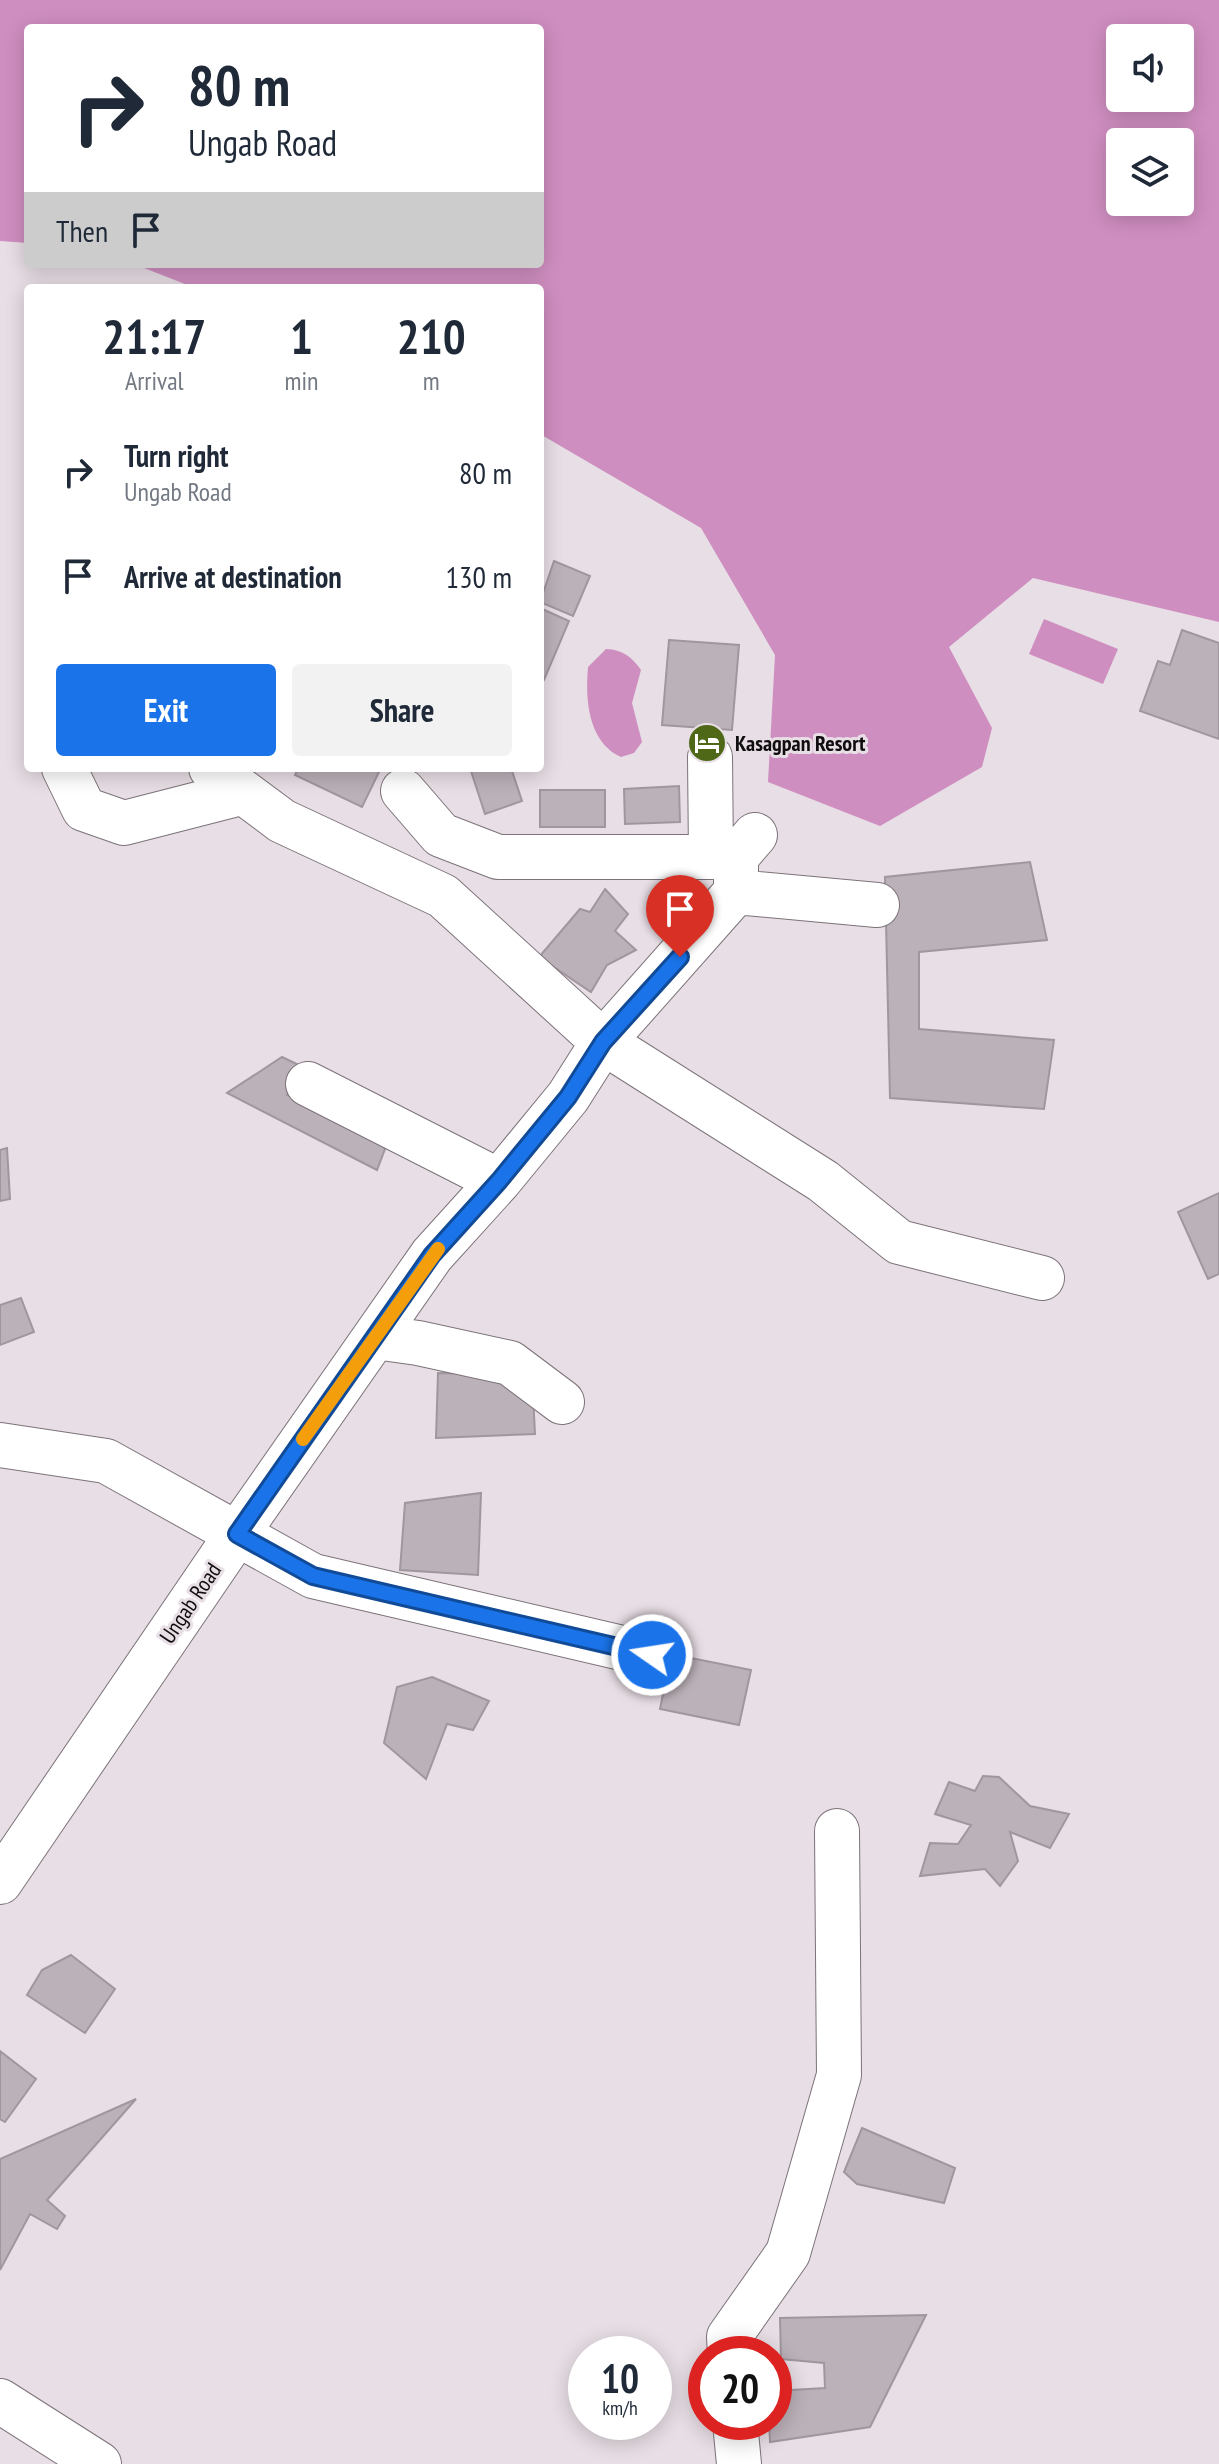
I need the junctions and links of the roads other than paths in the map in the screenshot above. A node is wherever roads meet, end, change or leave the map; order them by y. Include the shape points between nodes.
1 (710, 757) dead end
2 (66, 772) edge
3 (226, 780) edge
4 (403, 791) dead end
5 (735, 860) junction
6 (877, 905) dead end
7 (603, 1042) junction
8 (308, 1084) dead end
9 (499, 1181) junction
10 (1042, 1278) dead end
11 (375, 1337) junction
12 (562, 1402) dead end
13 (0, 1445) edge
14 (237, 1534) junction
15 (652, 1655) dead end
16 (837, 1831) dead end
17 (0, 1882) edge
18 (730, 2336) edge
19 (0, 2401) edge
20 (737, 2440) edge
21 (99, 2464) edge
22 (739, 2464) edge

1 - 5 street
2 - 3 street via 84,809 124,823
3 - 7 street via 282,821 443,896
4 - 5 street via 441,835 498,857
5 - 6 street
5 - 7 street, Ungab Road
7 - 9 street, Ungab Road via 568,1097
7 - 10 street via 823,1181 899,1242
8 - 9 street
9 - 11 street, Ungab Road via 432,1255
11 - 12 street via 510,1363
11 - 14 street, Ungab Road
13 - 14 street via 106,1461
14 - 15 street via 313,1576
14 - 17 street, Ungab Road
16 - 18 street via 839,2075 788,2253
19 - 21 street
20 - 22 street

